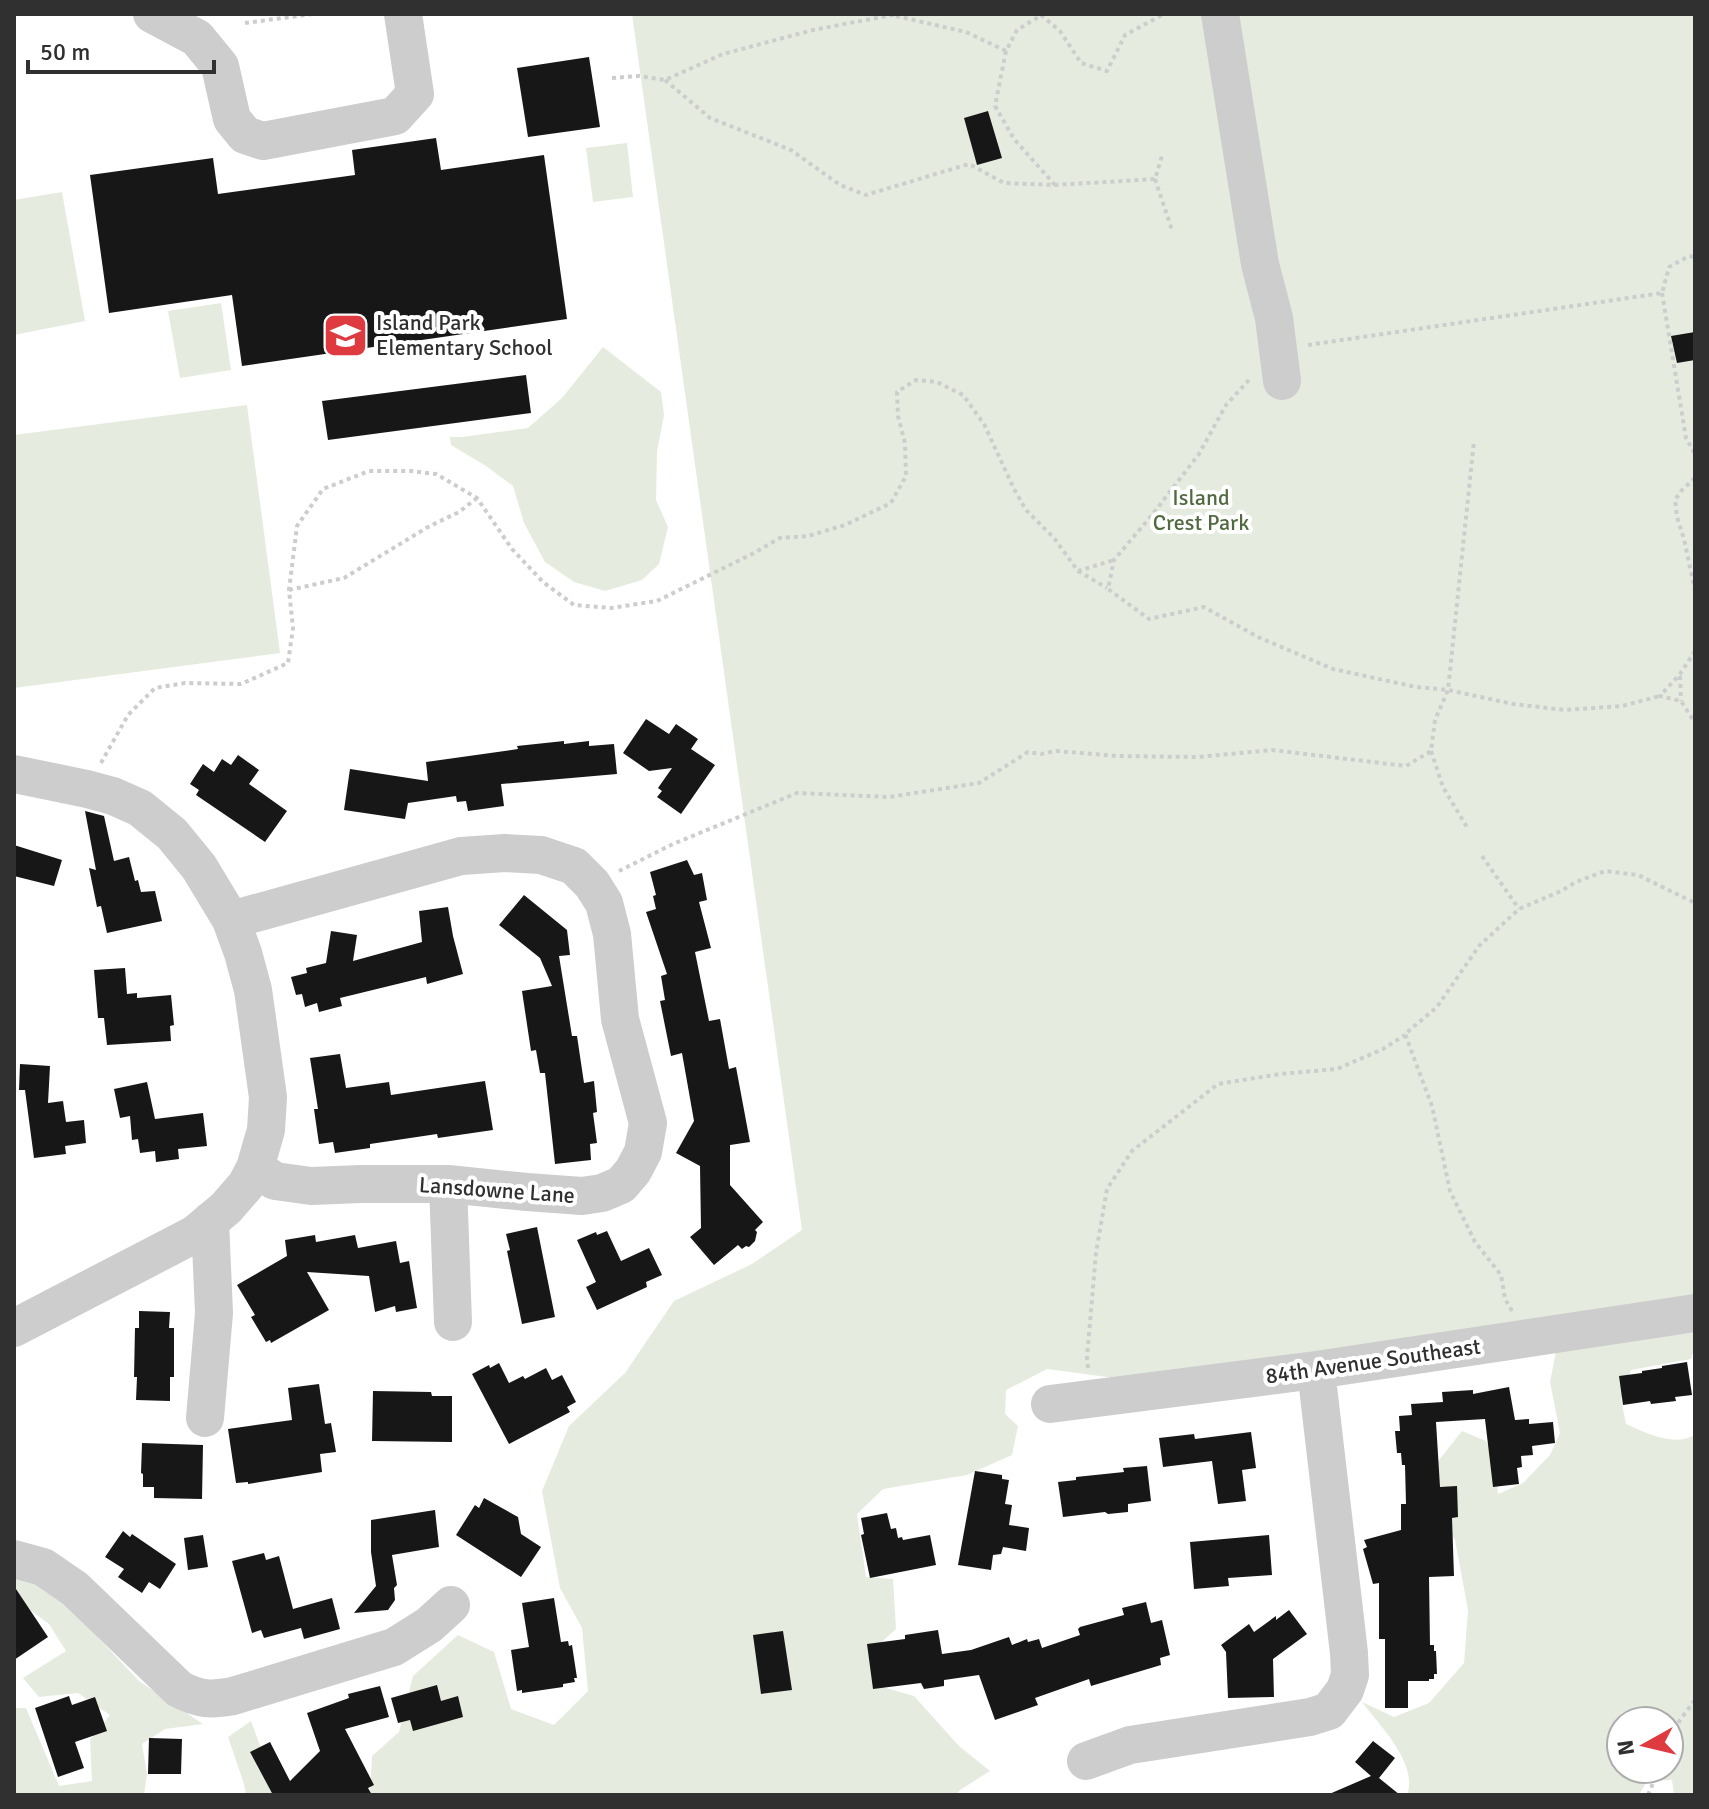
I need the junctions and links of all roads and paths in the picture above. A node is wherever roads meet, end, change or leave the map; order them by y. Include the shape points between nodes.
1 (152, 14) edge
2 (313, 14) edge
3 (403, 14) edge
4 (1041, 14) edge
5 (1164, 14) edge
6 (1220, 14) edge
7 (895, 15) edge
8 (245, 23) dead end
9 (1006, 51) junction
10 (612, 78) dead end
11 (665, 80) junction
12 (1162, 156) dead end
13 (1155, 179) junction
14 (1055, 185) junction
15 (1172, 230) dead end
16 (1695, 257) edge
17 (1662, 293) junction
18 (1280, 365) junction
19 (1474, 441) dead end
20 (1695, 454) edge
21 (1695, 478) edge
22 (477, 498) junction
23 (1114, 560) junction
24 (1078, 571) junction
25 (1108, 589) junction
26 (289, 590) junction
27 (1695, 591) edge
28 (1695, 651) edge
29 (1680, 674) junction
30 (1448, 690) junction
31 (1660, 696) junction
32 (1681, 701) junction
33 (1695, 723) edge
34 (112, 747) dead end
35 (1431, 751) junction
36 (14, 774) edge
37 (1468, 829) dead end
38 (1482, 856) dead end
39 (592, 884) junction
40 (1695, 903) edge
41 (1519, 909) junction
42 (231, 920) junction
43 (1405, 1034) junction
44 (255, 1168) junction
45 (448, 1184) junction
46 (210, 1221) junction
47 (1695, 1313) edge
48 (453, 1322) dead end
49 (14, 1328) edge
50 (1527, 1338) junction
51 (1316, 1370) junction
52 (1091, 1398) junction
53 (1050, 1404) dead end
54 (205, 1418) dead end
55 (14, 1559) edge
56 (451, 1605) dead end
57 (1086, 1761) dead end

1 - 3 street via 197,38 220,66 232,119 245,135 263,141 395,116 415,94
2 - 8 path
4 - 5 path via 1081,63 1107,71 1125,35
4 - 9 path via 1017,30
6 - 18 street
7 - 9 path via 966,32
7 - 11 path via 723,54
9 - 14 path via 995,106 1014,139
10 - 11 path
11 - 14 path via 710,118 791,150 840,185 866,195 969,164 1004,183
12 - 13 path
13 - 14 path
13 - 15 path
16 - 17 path via 1669,267
17 - 18 path
17 - 20 path via 1686,438
18 - 23 path via 1226,405 1199,454
19 - 30 path
21 - 27 path via 1675,500
22 - 24 path via 512,549 574,605 611,608 657,601 780,538 845,525 891,503 906,476 897,392 916,380 937,382 963,395 984,424 1026,510
22 - 26 path via 344,578
22 - 26 path via 436,474 411,471 369,471 323,489 297,526
23 - 24 path
23 - 25 path
24 - 25 path
25 - 30 path via 1149,619 1204,607 1333,669
26 - 34 path via 293,628 288,663 241,684 155,688 128,715
28 - 29 path
29 - 31 path
29 - 32 path
30 - 31 path via 1565,710 1622,706
30 - 35 path via 1435,720
31 - 32 path
32 - 33 path
35 - 37 path via 1443,787
35 - 39 path via 1406,766 1272,750 1198,757 1028,752 979,783 889,797 797,793
36 - 42 street via 100,792 140,808 172,834 199,867
38 - 41 path
39 - 42 street via 574,866 541,855 461,856
39 - 45 street, Lansdowne Lane via 604,903 612,934 620,1019 648,1123 643,1152 621,1185 602,1193 582,1196
40 - 41 path via 1638,875 1605,871
41 - 43 path via 1479,946 1437,1007
42 - 44 street via 253,990 268,1097
43 - 50 path via 1432,1106 1450,1191 1475,1242 1501,1275 1505,1299
43 - 52 path via 1337,1069 1218,1084 1132,1151 1107,1189 1096,1253 1087,1358
44 - 45 street, Lansdowne Lane via 275,1181 311,1186
44 - 46 street via 246,1185
45 - 48 street
46 - 49 street via 195,1234
46 - 54 street via 214,1313
47 - 50 street, 84th Avenue Southeast
50 - 51 street, 84th Avenue Southeast
51 - 52 street, 84th Avenue Southeast
51 - 57 street via 1349,1653 1345,1690 1329,1711 1310,1717 1130,1745
52 - 53 street, 84th Avenue Southeast
55 - 56 street via 43,1567 75,1589 179,1689 213,1700 394,1647

